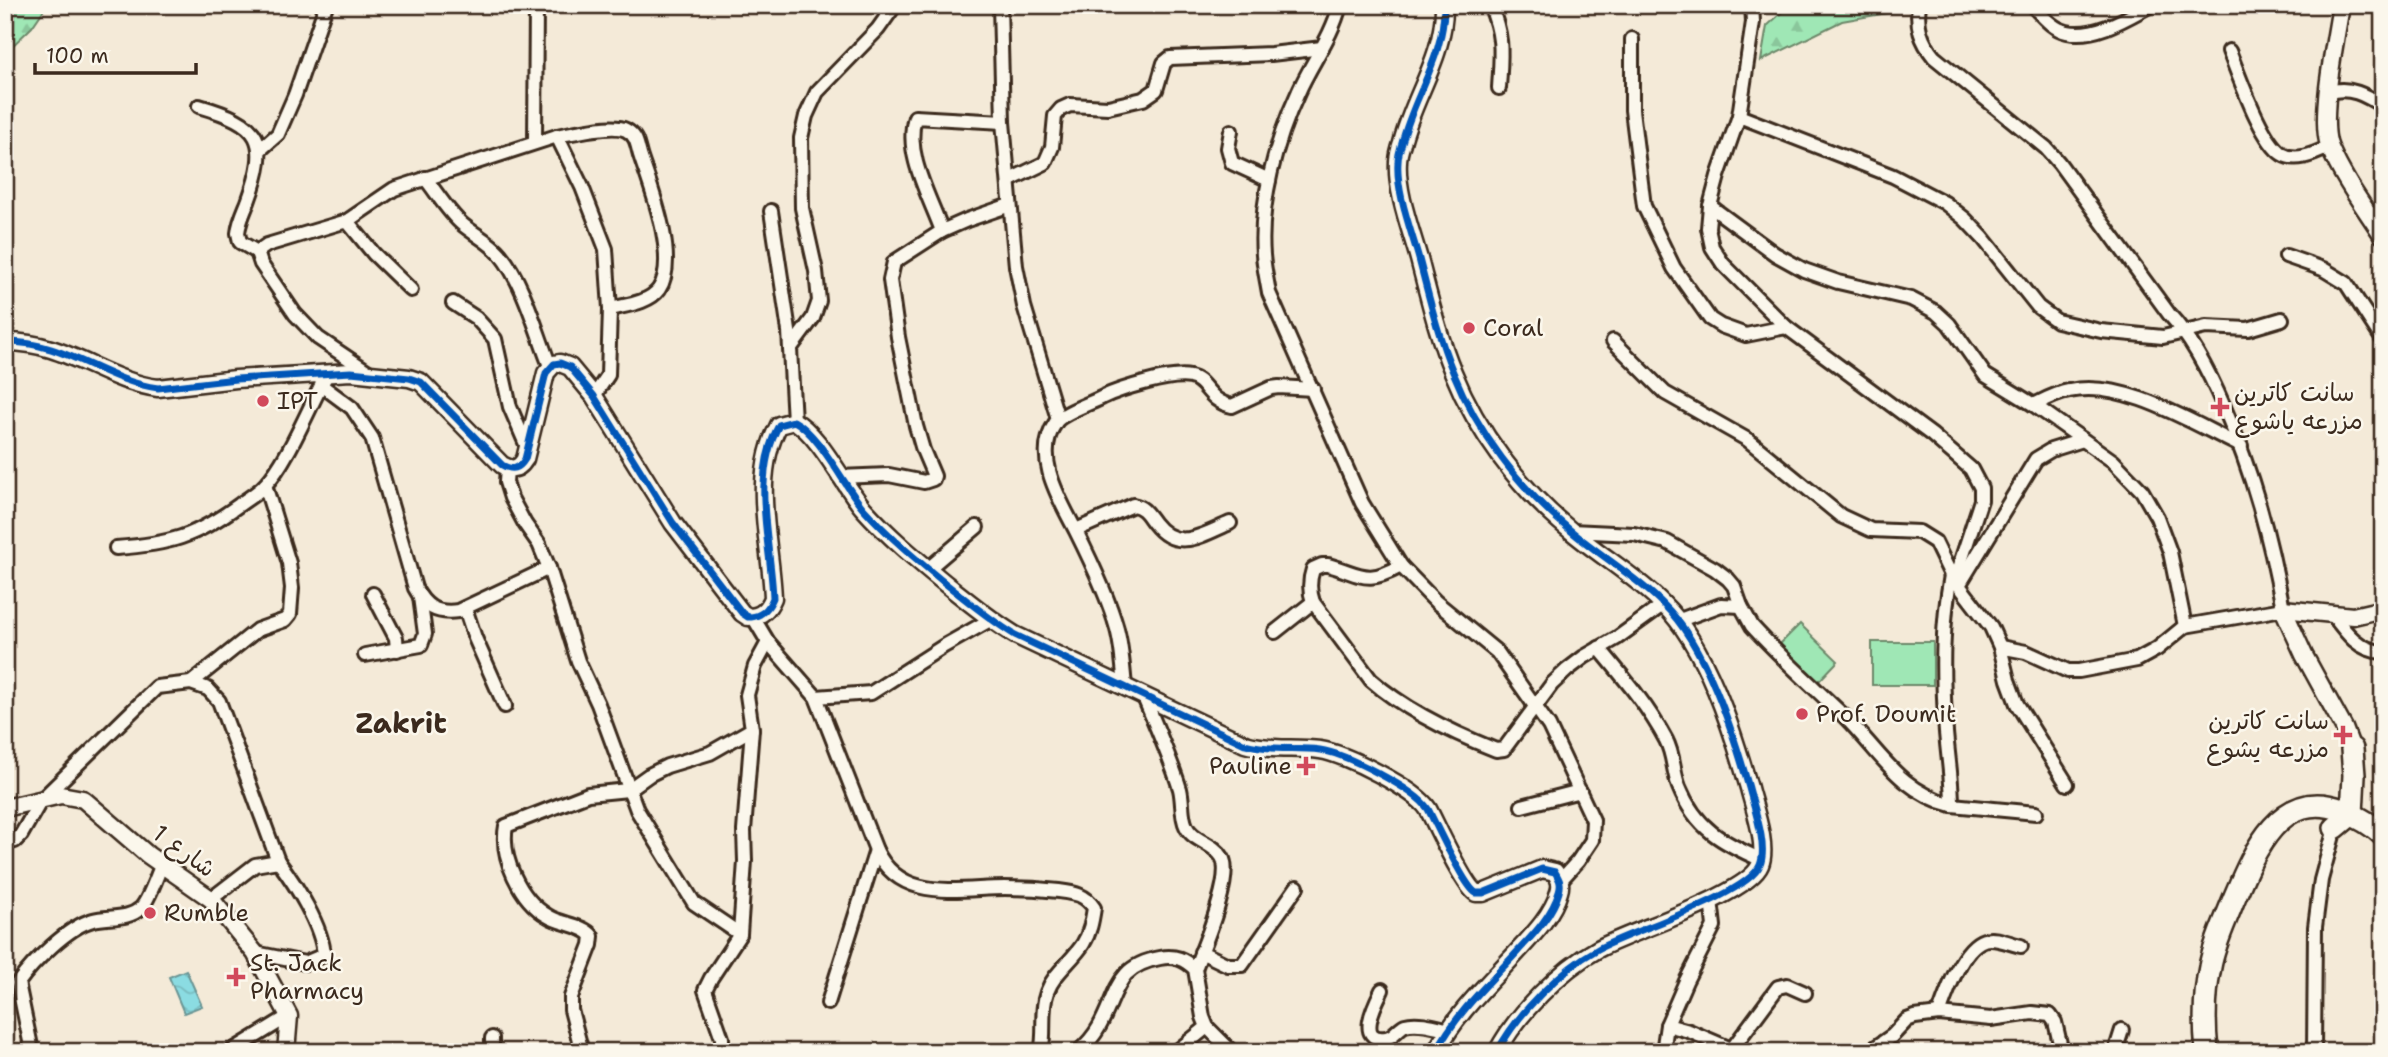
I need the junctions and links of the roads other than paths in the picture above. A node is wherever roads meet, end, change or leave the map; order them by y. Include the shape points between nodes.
1 (326, 5) edge
2 (536, 5) edge
3 (895, 5) edge
4 (1000, 5) edge
5 (1340, 5) edge
6 (1444, 5) edge
7 (1490, 5) edge
8 (1752, 5) edge
9 (1919, 5) edge
10 (2032, 5) edge
11 (2151, 5) edge
12 (2341, 5) edge
13 (1632, 39) dead end
14 (1322, 48) junction
15 (2228, 51) dead end
16 (1499, 89) dead end
17 (2329, 92) junction
18 (199, 106) dead end
19 (2383, 106) edge
20 (1740, 116) junction
21 (1003, 122) junction
22 (1231, 131) dead end
23 (557, 135) junction
24 (535, 141) junction
25 (2329, 147) junction
26 (260, 150) junction
27 (425, 178) junction
28 (1010, 180) junction
29 (1269, 180) junction
30 (1010, 205) junction
31 (1710, 206) junction
32 (771, 211) dead end
33 (347, 221) junction
34 (942, 231) junction
35 (2383, 236) edge
36 (257, 252) junction
37 (2286, 256) dead end
38 (411, 289) dead end
39 (453, 303) dead end
40 (610, 309) junction
41 (2281, 319) dead end
42 (1786, 327) junction
43 (2185, 331) junction
44 (2383, 340) edge
45 (1613, 341) dead end
46 (5, 342) edge
47 (790, 349) junction
48 (550, 366) junction
49 (370, 373) junction
50 (324, 380) junction
51 (1313, 389) junction
52 (594, 396) junction
53 (2034, 405) junction
54 (1058, 419) junction
55 (794, 421) junction
56 (2083, 440) junction
57 (2241, 446) junction
58 (528, 449) junction
59 (507, 468) junction
60 (839, 477) junction
61 (265, 485) junction
62 (1230, 523) dead end
63 (977, 527) dead end
64 (1076, 530) junction
65 (1571, 531) junction
66 (116, 548) dead end
67 (1401, 566) junction
68 (549, 568) junction
69 (928, 569) junction
70 (1955, 580) junction
71 (373, 594) dead end
72 (420, 597) junction
73 (1313, 602) junction
74 (1664, 604) junction
75 (1741, 606) junction
76 (465, 608) junction
77 (2283, 609) junction
78 (2383, 609) edge
79 (2333, 615) junction
80 (753, 617) junction
81 (990, 620) junction
82 (1677, 621) junction
83 (2185, 626) junction
84 (1275, 632) dead end
85 (768, 642) junction
86 (2000, 647) junction
87 (1599, 648) junction
88 (397, 650) junction
89 (2383, 652) edge
90 (365, 656) dead end
91 (191, 683) junction
92 (1125, 686) junction
93 (1143, 695) junction
94 (816, 697) junction
95 (505, 706) dead end
96 (1537, 706) junction
97 (752, 729) junction
98 (2352, 748) joint
99 (2067, 783) dead end
100 (628, 790) junction
101 (1580, 791) junction
102 (41, 800) junction
103 (1952, 804) junction
104 (1522, 806) dead end
105 (5, 808) edge
106 (2036, 813) dead end
107 (2341, 817) junction
108 (2383, 835) edge
109 (5, 844) edge
110 (876, 850) junction
111 (1762, 860) junction
112 (278, 861) junction
113 (162, 864) junction
114 (1560, 881) junction
115 (1297, 887) dead end
116 (211, 899) junction
117 (1711, 900) junction
118 (740, 934) junction
119 (2021, 946) dead end
120 (1201, 952) junction
121 (255, 953) junction
122 (1195, 969) junction
123 (12, 981) edge
124 (1382, 990) dead end
125 (1805, 993) dead end
126 (828, 1003) dead end
127 (1939, 1014) junction
128 (289, 1016) junction
129 (1667, 1025) junction
130 (1208, 1027) junction
131 (1450, 1030) junction
132 (2122, 1030) dead end
133 (492, 1038) dead end
134 (1499, 1050) edge
135 (32, 1051) edge
136 (1735, 1051) edge
137 (230, 1052) edge
138 (286, 1052) edge
139 (492, 1052) edge
140 (582, 1052) edge
141 (722, 1052) edge
142 (1042, 1052) edge
143 (1078, 1052) edge
144 (1175, 1052) edge
145 (1232, 1052) edge
146 (1436, 1052) edge
147 (1663, 1052) edge
148 (1869, 1052) edge
149 (2062, 1052) edge
150 (2115, 1052) edge
151 (2207, 1052) edge
152 (2314, 1052) edge

1 - 26 street via 278,134
2 - 24 street
3 - 47 street via 817,92 806,116 802,208 819,301 813,318
4 - 21 street
5 - 14 street
6 - 65 street via 1440,47 1409,116 1398,163 1408,221 1426,290 1468,404 1519,479
7 - 16 street via 1502,42
8 - 20 street
9 - 43 street via 1924,45 2052,155
10 - 11 street via 2049,23 2066,32 2097,30
12 - 17 street
13 - 42 street via 1632,110 1644,206 1674,268 1710,319 1721,326 1746,335
14 - 28 street via 1170,58 1156,90 1143,100 1060,109 1045,163
14 - 29 street via 1298,92
15 - 25 street via 2265,135 2281,154 2300,157
17 - 19 street via 2344,88
17 - 25 street via 2325,107
18 - 26 street via 241,121 257,137
20 - 31 street
20 - 43 street via 1893,176 1945,203 1983,238 2038,307 2057,321 2130,334 2171,336
21 - 28 street
21 - 34 street via 915,117 917,169
22 - 29 street via 1228,148 1232,163
23 - 24 street
23 - 40 street via 606,249
23 - 40 street via 629,131 637,140 654,194 665,252 663,280 650,298
24 - 27 street
25 - 35 street
26 - 36 street via 238,233 240,242
27 - 33 street via 394,189
27 - 48 street via 460,222 501,255
28 - 30 street
29 - 51 street via 1263,255 1269,293
30 - 34 street
30 - 54 street via 1024,306
31 - 42 street via 1707,228 1712,247
31 - 53 street via 1804,270 1910,299 1936,312 1985,375
32 - 47 street
33 - 36 street
33 - 38 street
34 - 60 street via 894,262 890,280 916,426 933,480 888,475
36 - 49 street via 295,314 318,338
37 - 44 street via 2346,283
39 - 58 street via 476,318 495,339 510,407
40 - 52 street via 608,376
41 - 43 street via 2248,329
42 - 70 street via 1932,435 1976,475 1981,500
43 - 57 street
45 - 70 street via 1665,393 1748,440 1841,516 1871,530 1912,531 1931,538
46 - 50 street via 65,352 147,387 236,379
47 - 55 street
48 - 52 street via 560,363 570,368
48 - 58 street
49 - 50 street
49 - 59 street via 421,382
50 - 61 street
50 - 72 street via 352,408 372,438
51 - 54 street via 1271,388 1232,406 1216,401 1199,381 1179,377 1110,394
51 - 67 street via 1362,503
52 - 80 street via 673,523 742,613
53 - 56 street
53 - 57 street via 2070,391 2119,392
54 - 64 street via 1047,447 1048,464 1057,498
55 - 60 street via 810,432
55 - 80 street via 779,425 765,473 773,598 769,608
56 - 70 street via 2036,459
56 - 83 street via 2131,478 2157,517 2170,552
57 - 77 street via 2268,532
58 - 59 street via 521,465
59 - 68 street via 511,498
60 - 69 street via 877,522
61 - 66 street via 192,534 152,545
61 - 91 street via 289,563 290,614 257,630
62 - 64 street via 1192,539 1173,539 1136,505
63 - 69 street
64 - 92 street via 1117,629
65 - 74 street
65 - 75 street via 1634,534 1667,542 1728,579
67 - 73 street via 1367,578 1322,565 1313,569
67 - 96 street via 1497,652
68 - 76 street
68 - 100 street via 578,661
69 - 81 street
70 - 86 street via 1984,616
70 - 103 street via 1943,626
71 - 88 street via 396,638
72 - 76 street via 443,613
72 - 88 street via 425,634 421,645
73 - 84 street
73 - 96 street via 1379,688 1482,745 1504,749
74 - 82 street
74 - 87 street
75 - 82 street via 1721,605
75 - 103 street via 1765,641 1897,775 1928,796
76 - 95 street
77 - 79 street
77 - 83 street
77 - 98 street
78 - 79 street
79 - 89 street via 2357,643
80 - 85 street
81 - 92 street
81 - 94 street via 871,693
82 - 111 street via 1692,642 1728,722 1757,817
83 - 86 street via 2137,660 2079,671
85 - 94 street
85 - 97 street via 747,695
86 - 99 street via 2017,704
87 - 96 street via 1552,684
87 - 111 street via 1650,710 1669,745 1679,787 1693,813 1718,838
88 - 90 street
91 - 102 street via 158,688
91 - 112 street via 208,689 219,701
92 - 93 street
93 - 114 street via 1245,744 1321,750 1394,783 1425,805 1476,893 1542,869 1555,872
93 - 120 street via 1170,758 1186,827 1218,851 1224,863 1219,904
94 - 110 street
96 - 101 street
97 - 100 street via 710,753 658,770
97 - 118 street
98 - 107 highway via 2354,775
100 - 118 street via 694,903
100 - 140 street via 565,802 506,826 503,840 518,884 534,904 546,915 592,936 571,997
101 - 104 street
101 - 114 street via 1592,820 1592,841
102 - 105 street, شارع 1
102 - 109 street via 21,835
102 - 113 street, شارع 1 via 61,795 83,799
103 - 106 street
107 - 108 highway
107 - 151 highway via 2312,806 2295,810 2276,824 2256,850 2210,967 2204,1012
107 - 152 street via 2321,880 2315,927
110 - 126 street
110 - 142 street via 893,875 921,888 1059,891 1080,894 1090,902 1094,908 1089,932 1047,992
111 - 117 street via 1749,879
112 - 116 street via 255,865
112 - 121 street via 303,899 324,956 305,963
113 - 116 street, شارع 1
113 - 123 street via 141,908 128,915 86,922
114 - 131 street via 1559,892 1536,932
115 - 120 street via 1242,965 1228,965
116 - 121 street, شارع 1
117 - 129 street via 1712,933
117 - 134 street via 1604,946 1577,963 1539,997
118 - 141 street via 705,990 722,1038
119 - 127 street via 1989,939 1980,942 1955,973
120 - 122 street
121 - 128 street, شارع 1
122 - 130 street via 1199,1005
122 - 143 street via 1180,958 1165,957 1131,968 1115,990 1099,1027
123 - 135 street
124 - 131 street via 1369,1019 1376,1036 1391,1036 1408,1025
125 - 136 street via 1787,985 1778,987
127 - 148 street via 1911,1018
127 - 149 street via 1992,1019 2048,1014 2055,1022
128 - 137 street
128 - 138 street
129 - 136 street
129 - 147 street
130 - 144 street
130 - 145 street
131 - 146 street
132 - 150 street
133 - 139 street

